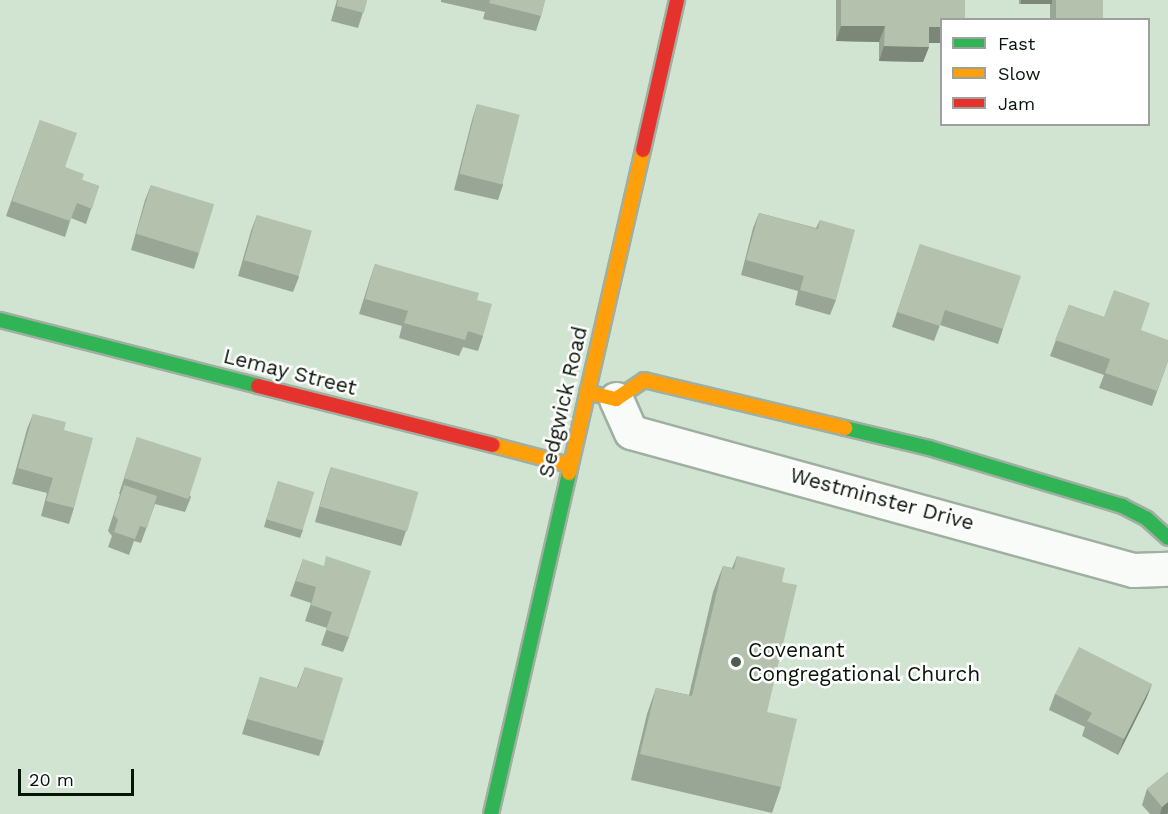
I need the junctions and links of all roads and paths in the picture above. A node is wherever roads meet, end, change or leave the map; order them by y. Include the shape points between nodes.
1 (676, 0) edge
2 (0, 320) edge
3 (602, 396) junction
4 (570, 465) junction
5 (1168, 538) edge
6 (1168, 569) edge
7 (491, 814) edge

1 - 3 street, Sedgwick Road
2 - 4 street, Lemay Street
3 - 4 street, Sedgwick Road
3 - 5 street via 644,380 929,448 1122,506 1147,519
3 - 6 street, Westminster Drive via 631,432 913,506 1133,570
4 - 7 street, Sedgwick Road

